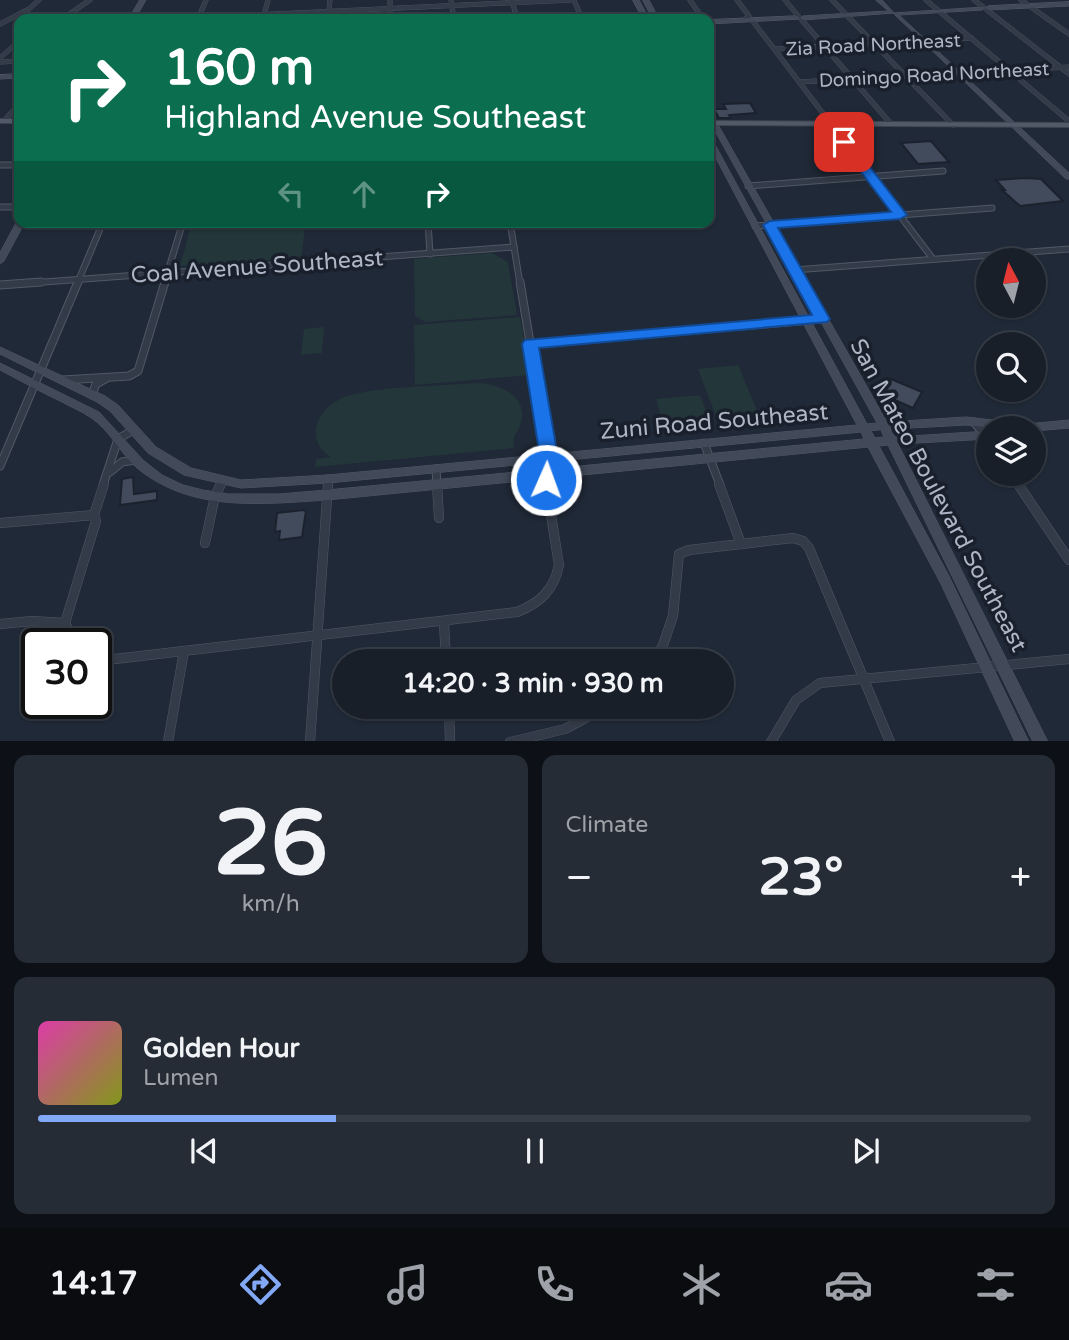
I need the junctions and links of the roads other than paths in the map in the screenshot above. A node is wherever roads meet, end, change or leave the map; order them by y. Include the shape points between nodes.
1 (39, 0) edge
2 (90, 0) edge
3 (330, 0) edge
4 (390, 0) edge
5 (573, 0) edge
6 (737, 0) edge
7 (785, 0) edge
8 (832, 0) edge
9 (879, 0) edge
10 (926, 0) edge
11 (974, 0) edge
12 (1021, 0) edge
13 (513, 1) edge
14 (1069, 1) edge
15 (452, 3) edge
16 (1030, 6) junction
17 (985, 8) junction
18 (390, 9) junction
19 (939, 11) junction
20 (329, 12) junction
21 (893, 13) junction
22 (19, 14) edge
23 (69, 14) edge
24 (307, 14) edge
25 (390, 14) edge
26 (847, 15) junction
27 (750, 17) junction
28 (800, 18) junction
29 (714, 22) edge
30 (1069, 34) edge
31 (972, 38) junction
32 (924, 41) junction
33 (874, 44) junction
34 (14, 46) edge
35 (825, 47) junction
36 (775, 49) junction
37 (0, 60) edge
38 (1069, 66) edge
39 (1060, 67) junction
40 (1009, 70) junction
41 (959, 73) junction
42 (1069, 74) edge
43 (906, 76) junction
44 (853, 79) junction
45 (799, 82) junction
46 (14, 110) edge
47 (1069, 123) edge
48 (1, 124) edge
49 (891, 124) junction
50 (953, 125) junction
51 (714, 126) edge
52 (833, 127) junction
53 (1016, 127) junction
54 (714, 129) edge
55 (1069, 131) edge
56 (714, 160) edge
57 (943, 171) dead end
58 (872, 177) junction
59 (1069, 177) edge
60 (748, 186) junction
61 (992, 208) dead end
62 (900, 215) junction
63 (770, 225) junction
64 (755, 226) junction
65 (18, 228) edge
66 (100, 228) edge
67 (181, 228) edge
68 (428, 228) edge
69 (511, 228) edge
70 (514, 247) junction
71 (1069, 249) edge
72 (430, 254) junction
73 (933, 259) junction
74 (0, 261) edge
75 (794, 270) junction
76 (168, 273) junction
77 (78, 279) junction
78 (0, 285) edge
79 (822, 319) junction
80 (806, 321) junction
81 (530, 344) junction
82 (0, 350) edge
83 (0, 366) edge
84 (40, 369) junction
85 (110, 377) junction
86 (62, 380) junction
87 (35, 383) junction
88 (92, 394) junction
89 (974, 422) edge
90 (1069, 424) edge
91 (884, 426) junction
92 (1046, 426) edge
93 (863, 428) junction
94 (133, 430) junction
95 (976, 437) edge
96 (118, 439) junction
97 (888, 440) junction
98 (704, 443) junction
99 (870, 443) junction
100 (549, 457) junction
101 (709, 457) junction
102 (136, 460) junction
103 (0, 466) edge
104 (436, 469) junction
105 (545, 474) junction
106 (107, 475) junction
107 (328, 479) junction
108 (222, 481) junction
109 (437, 484) junction
110 (1020, 486) edge
111 (327, 495) junction
112 (215, 496) junction
113 (94, 515) junction
114 (439, 519) dead end
115 (0, 523) edge
116 (205, 543) dead end
117 (741, 544) junction
118 (1069, 560) edge
119 (444, 622) junction
120 (65, 623) junction
121 (0, 624) edge
122 (67, 628) edge
123 (317, 636) junction
124 (445, 649) edge
125 (660, 649) edge
126 (184, 651) junction
127 (112, 659) edge
128 (1069, 659) edge
129 (1004, 664) junction
130 (987, 665) junction
131 (864, 678) junction
132 (449, 719) edge
133 (584, 719) edge
134 (168, 741) edge
135 (310, 741) edge
136 (450, 741) edge
137 (510, 741) edge
138 (771, 741) edge
139 (890, 741) edge
140 (1022, 741) edge
141 (1041, 741) edge

1 - 22 street
2 - 23 street
3 - 20 street
4 - 18 street
5 - 13 street
6 - 27 street
7 - 28 street
8 - 26 street
9 - 21 main road
10 - 19 street
11 - 17 street
12 - 16 street
13 - 15 street
14 - 16 main road
15 - 18 street
16 - 17 main road
16 - 30 street
17 - 19 main road
17 - 39 street
18 - 20 street
18 - 25 street
19 - 21 main road
19 - 31 street
20 - 24 street
21 - 26 main road
21 - 32 main road
26 - 28 main road
26 - 33 street
27 - 28 main road
27 - 29 main road
27 - 36 street
28 - 35 street
31 - 32 street, Zia Road Northeast
31 - 40 street
32 - 33 street, Zia Road Northeast
32 - 41 main road
33 - 35 street, Zia Road Northeast
33 - 43 street
34 - 37 street
35 - 36 street, Zia Road Northeast
35 - 44 street
36 - 45 street
38 - 39 street, Domingo Road Northeast
39 - 40 street, Domingo Road Northeast
39 - 42 street
40 - 41 street, Domingo Road Northeast
40 - 47 street
41 - 43 street, Domingo Road Northeast
41 - 53 main road
43 - 44 street, Domingo Road Northeast
43 - 50 street
44 - 45 street, Domingo Road Northeast
44 - 49 street
45 - 52 street
46 - 48 street
47 - 53 main road
49 - 50 main road
49 - 52 main road
50 - 53 main road
51 - 52 main road
52 - 53 main road
52 - 58 street
53 - 55 main road
53 - 59 main road
54 - 60 main road, San Mateo Boulevard Southeast
56 - 64 main road, San Mateo Boulevard Southeast
57 - 58 street
58 - 60 street
58 - 62 street
60 - 63 main road, San Mateo Boulevard Southeast
61 - 62 street
62 - 63 street
62 - 73 street
63 - 64 street
63 - 75 main road, San Mateo Boulevard Southeast
64 - 80 main road, San Mateo Boulevard Southeast
65 - 74 main road
66 - 77 street
67 - 76 street
68 - 72 street
69 - 70 street
70 - 72 street, Coal Avenue Southeast
70 - 81 street
71 - 73 street
72 - 76 street, Coal Avenue Southeast via 346,256
73 - 75 street
75 - 79 main road, San Mateo Boulevard Southeast
76 - 77 street, Coal Avenue Southeast
76 - 85 street via 135,374
77 - 78 street, Coal Avenue Southeast
77 - 84 street
79 - 80 street
79 - 91 main road, San Mateo Boulevard Southeast
80 - 81 street
80 - 93 main road, San Mateo Boulevard Southeast
81 - 100 street
82 - 84 main road, Zuni Road Southeast
83 - 87 main road, Zuni Road Southeast
84 - 86 main road, Zuni Road Southeast
84 - 87 street
85 - 86 street
85 - 88 street via 96,384
86 - 88 main road, Zuni Road Southeast
87 - 96 main road, Zuni Road Southeast via 95,415
87 - 103 street
88 - 94 main road, Zuni Road Southeast via 114,408
89 - 91 main road, Zuni Road Southeast
90 - 92 main road, Zuni Road Southeast
91 - 93 main road, Zuni Road Southeast
91 - 97 main road, San Mateo Boulevard Southeast
93 - 98 main road, Zuni Road Southeast
93 - 99 main road, San Mateo Boulevard Southeast
94 - 96 street
94 - 108 main road, Zuni Road Southeast via 168,462
95 - 97 main road, Zuni Road Southeast
96 - 102 main road, Zuni Road Southeast
96 - 106 street
97 - 99 main road, Zuni Road Southeast
97 - 129 main road, San Mateo Boulevard Southeast
98 - 100 main road, Zuni Road Southeast
98 - 101 street
99 - 101 main road, Zuni Road Southeast
99 - 130 main road, San Mateo Boulevard Southeast
100 - 104 main road, Zuni Road Southeast
100 - 105 street
101 - 105 main road, Zuni Road Southeast
101 - 117 street
102 - 106 street via 122,463
102 - 112 main road, Zuni Road Southeast via 154,476
104 - 107 main road, Zuni Road Southeast
104 - 109 street
105 - 109 main road, Zuni Road Southeast
105 - 119 street via 559,565 553,588 523,611
106 - 113 street
107 - 108 main road, Zuni Road Southeast
107 - 111 street
108 - 112 street
109 - 111 main road, Zuni Road Southeast
109 - 114 street
110 - 118 street
111 - 112 main road, Zuni Road Southeast via 273,499
111 - 123 street
112 - 116 street
113 - 115 street
113 - 120 street
117 - 125 street via 679,554 675,607
117 - 131 street via 793,538 810,548
119 - 123 street
119 - 124 street
120 - 121 street
120 - 122 street
123 - 126 street
123 - 135 street
126 - 127 street
126 - 134 street
128 - 129 street
129 - 130 street
129 - 141 main road, San Mateo Boulevard Southeast
130 - 131 street
130 - 140 main road, San Mateo Boulevard Southeast
131 - 138 street via 820,683 805,690
131 - 139 street
132 - 136 street
133 - 137 street via 533,739

